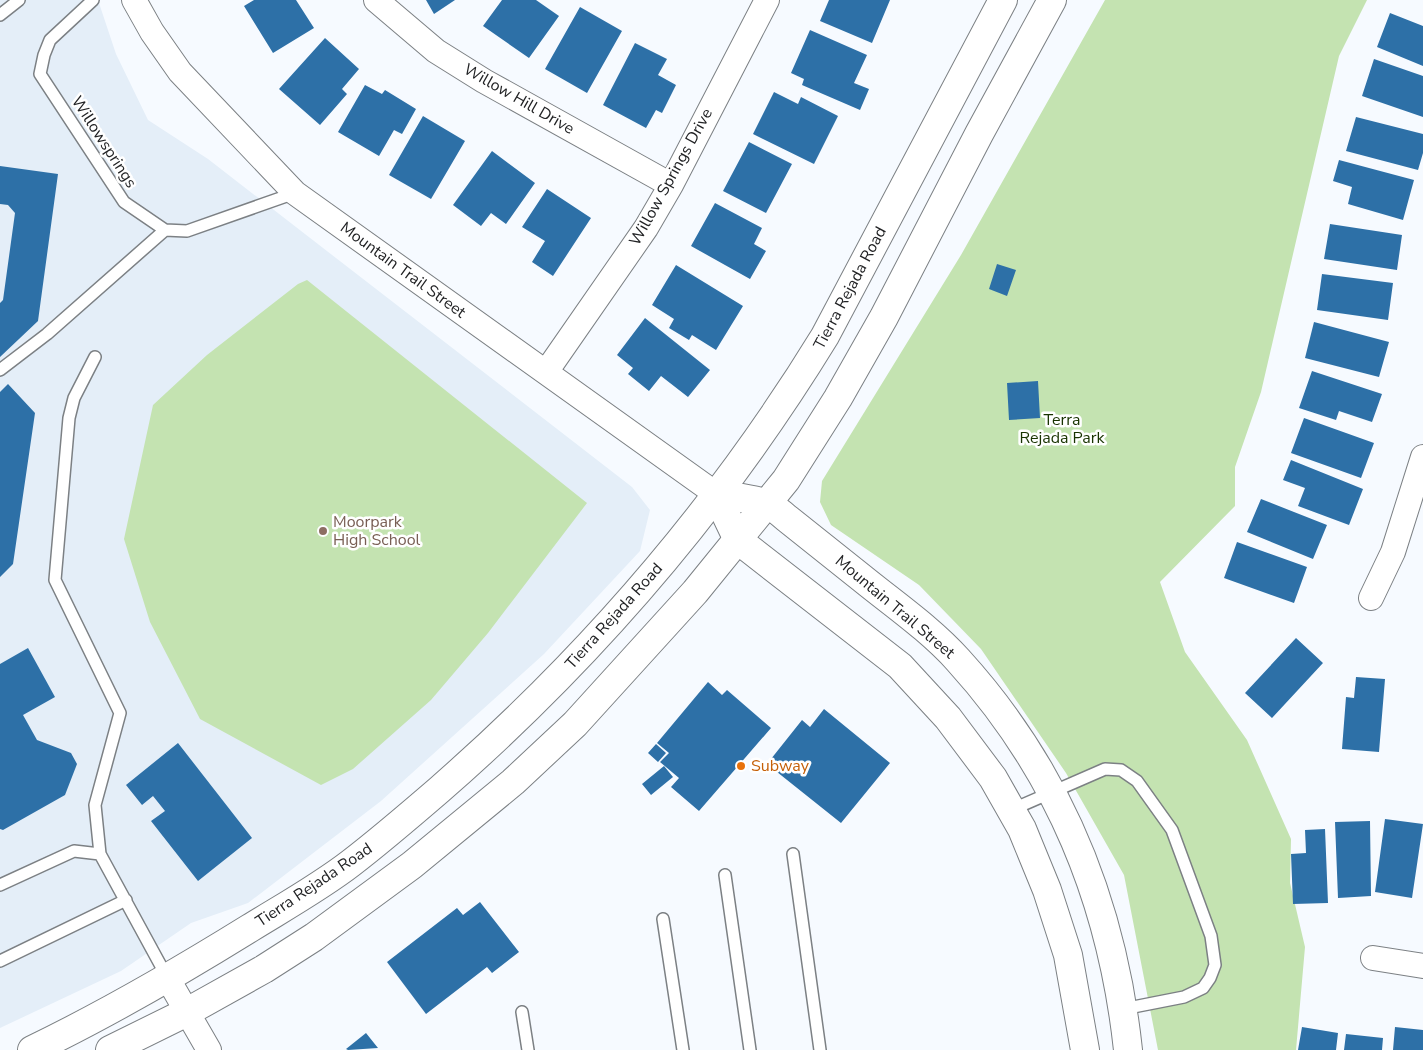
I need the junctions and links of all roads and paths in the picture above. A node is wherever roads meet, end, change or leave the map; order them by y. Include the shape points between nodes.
1 (19, 0) edge
2 (93, 0) edge
3 (134, 0) edge
4 (376, 0) edge
5 (767, 0) edge
6 (1003, 0) edge
7 (1052, 0) edge
8 (0, 15) edge
9 (671, 185) junction
10 (295, 193) junction
11 (165, 230) junction
12 (95, 357) dead end
13 (0, 370) edge
14 (546, 372) junction
15 (1423, 457) edge
16 (716, 494) junction
17 (767, 503) junction
18 (738, 540) junction
19 (1370, 598) dead end
20 (1053, 792) junction
21 (1011, 810) junction
22 (100, 854) junction
23 (793, 854) dead end
24 (725, 875) dead end
25 (0, 885) edge
26 (126, 900) junction
27 (663, 919) dead end
28 (1373, 958) dead end
29 (0, 960) edge
30 (1423, 966) edge
31 (168, 979) junction
32 (1123, 1009) junction
33 (187, 1012) junction
34 (522, 1012) dead end
35 (32, 1050) edge
36 (110, 1050) edge
37 (210, 1050) edge
38 (528, 1050) edge
39 (683, 1050) edge
40 (750, 1050) edge
41 (820, 1050) edge
42 (1085, 1050) edge
43 (1128, 1050) edge

1 - 8 lane
2 - 11 lane, Willowsprings via 50,40 40,74 124,202
3 - 10 street, Mountain Trail Street via 180,72
4 - 9 street, Willow Hill Drive via 436,51
5 - 9 street, Willow Springs Drive
6 - 16 main road, Tierra Rejada Road via 825,336 742,461
7 - 17 main road via 884,317 802,458
9 - 14 street, Willow Springs Drive via 646,228
10 - 11 lane via 187,231
10 - 14 street, Mountain Trail Street
11 - 13 lane via 47,334
12 - 22 lane via 74,398 69,418 55,580 120,713 95,806
14 - 16 street, Mountain Trail Street
15 - 19 street via 1393,552
16 - 17 main road, Mountain Trail Street
16 - 18 main road, Mountain Trail Street
16 - 31 main road, Tierra Rejada Road via 654,574 543,694 476,757 349,865
17 - 18 main road
17 - 20 main road, Mountain Trail Street via 958,659 1014,730
18 - 21 main road, Mountain Trail Street via 900,666 948,718
18 - 33 main road via 575,724 513,782 412,865 314,937
20 - 21 lane
20 - 32 main road, Mountain Trail Street via 1100,905
20 - 32 lane via 1105,769 1121,770 1137,781 1172,830 1211,936 1215,965 1203,988 1184,997
21 - 42 main road, Mountain Trail Street via 1047,890 1068,955
22 - 25 lane via 74,851
22 - 26 lane
23 - 41 lane
24 - 40 lane
26 - 29 lane
26 - 31 lane
27 - 39 lane
28 - 30 street
31 - 33 street
31 - 35 main road, Tierra Rejada Road
32 - 43 main road, Mountain Trail Street
33 - 36 main road
33 - 37 street
34 - 38 lane

